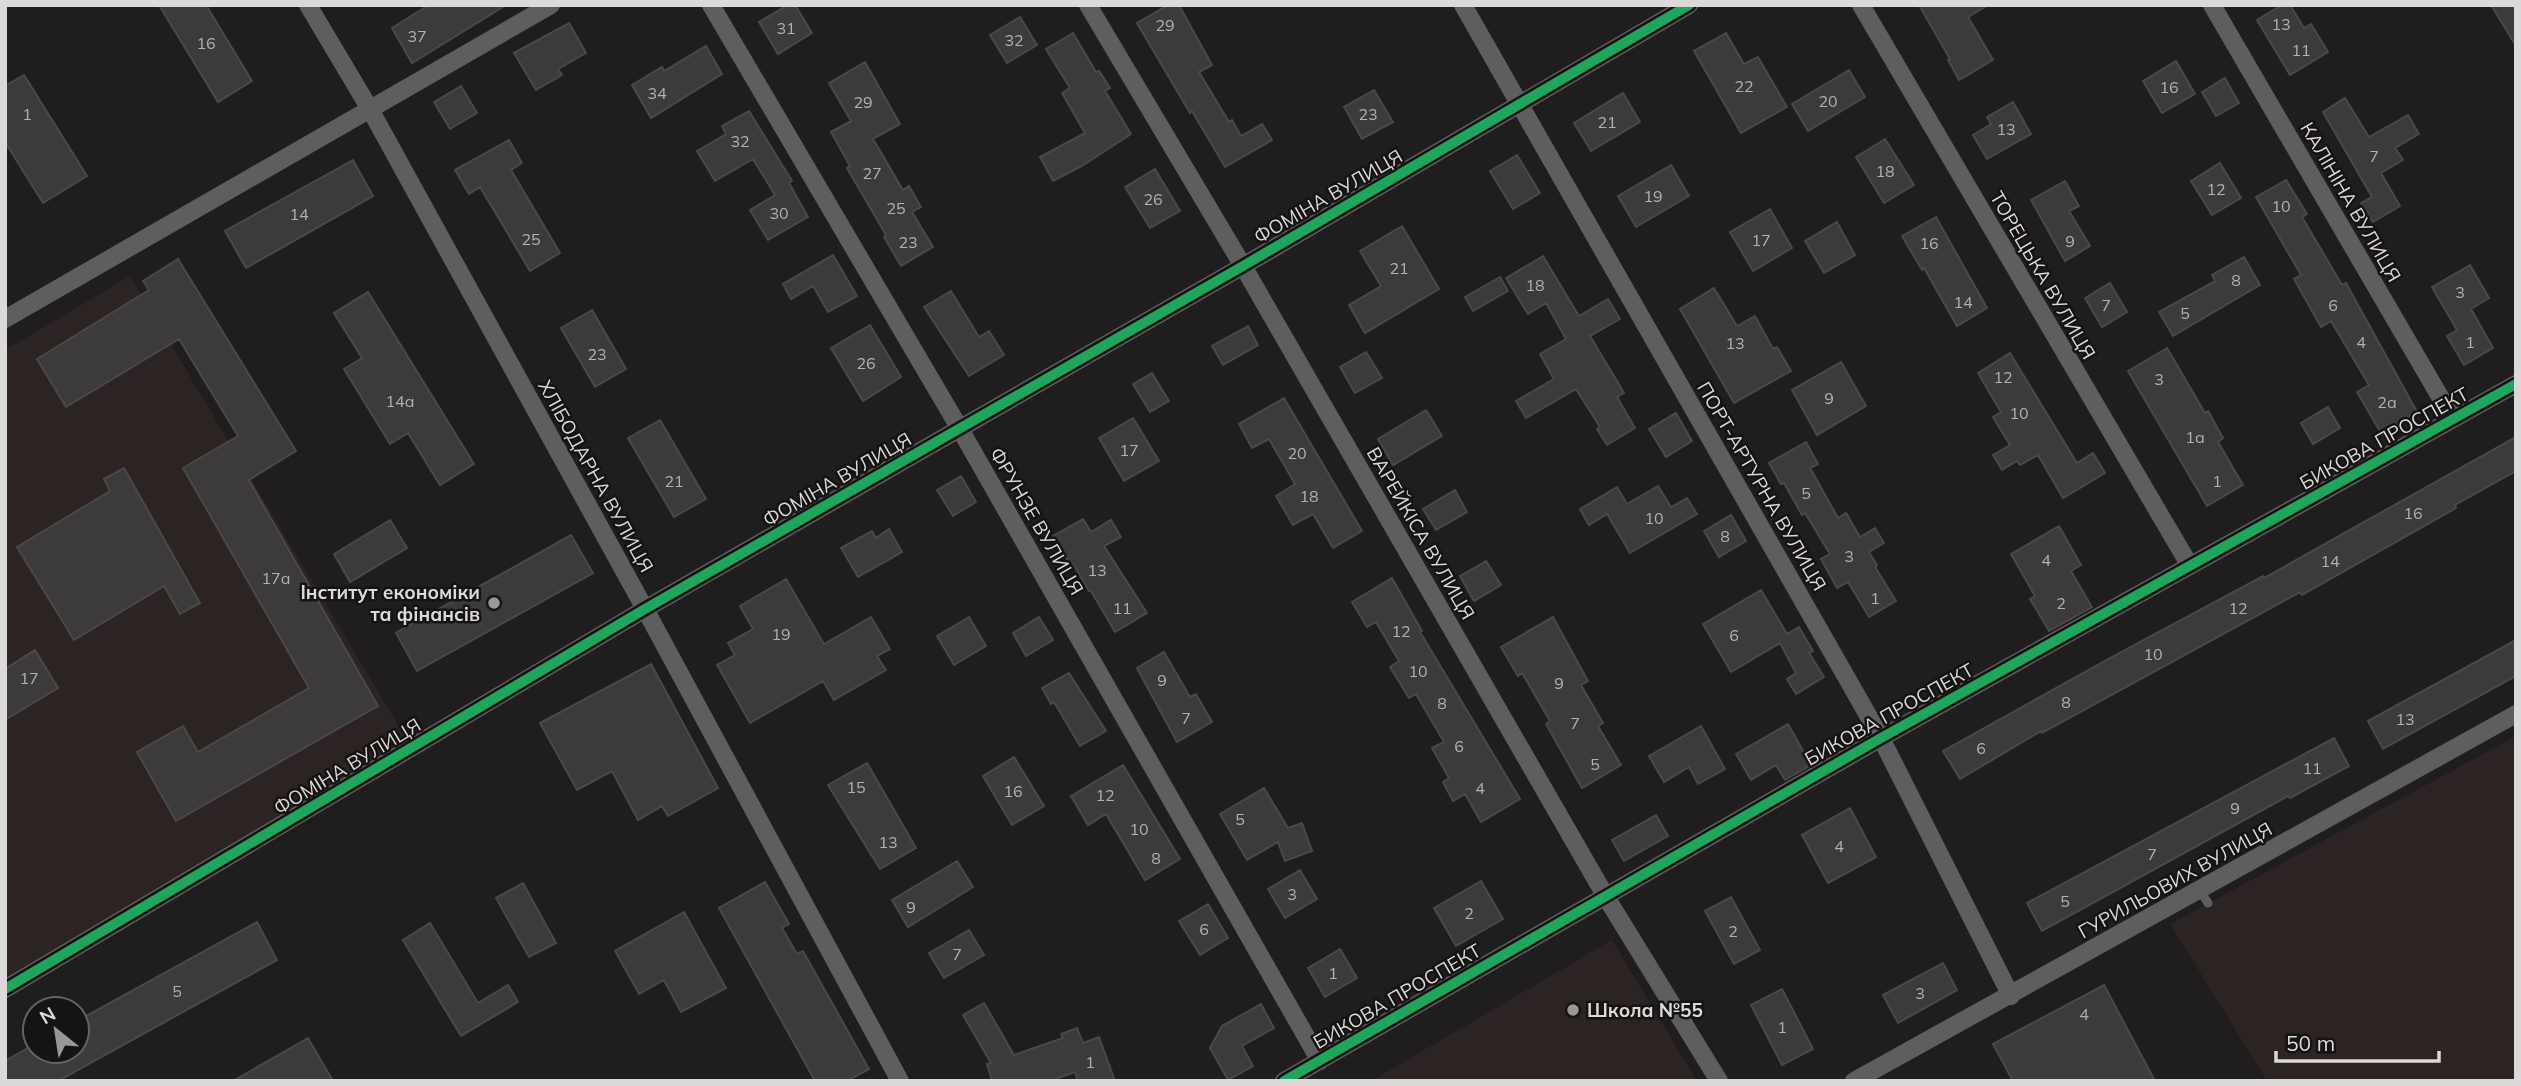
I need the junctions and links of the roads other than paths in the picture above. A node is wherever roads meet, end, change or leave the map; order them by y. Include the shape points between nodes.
1 (308, 5) edge
2 (551, 5) edge
3 (711, 5) edge
4 (1088, 5) edge
5 (1464, 5) edge
6 (1689, 5) edge
7 (1861, 5) edge
8 (2212, 5) edge
9 (1521, 104) junction
10 (371, 111) junction
11 (1243, 266) junction
12 (5, 319) edge
13 (2516, 384) edge
14 (2453, 419) junction
15 (960, 429) junction
16 (2190, 566) junction
17 (645, 609) junction
18 (2516, 714) edge
19 (1881, 738) junction
20 (1606, 897) junction
21 (5, 989) edge
22 (2011, 996) junction
23 (1320, 1061) junction
24 (900, 1081) edge
25 (1284, 1081) edge
26 (1719, 1081) edge
27 (1854, 1081) edge

1 - 10 street, ХЛІБОДАРНА ВУЛИЦЯ
2 - 10 street
3 - 15 street, ФРУНЗЕ ВУЛИЦЯ
4 - 11 street, ВАРЕЙКІСА ВУЛИЦЯ
5 - 9 street, ПОРТ-АРТУРНА ВУЛИЦЯ
6 - 9 street, ФОМІНА ВУЛИЦЯ
7 - 16 street, ТОРЕЦЬКА ВУЛИЦЯ
8 - 14 street, КАЛІНІНА ВУЛИЦЯ
9 - 11 street, ФОМІНА ВУЛИЦЯ
9 - 19 street, ПОРТ-АРТУРНА ВУЛИЦЯ
10 - 12 street
10 - 17 street, ХЛІБОДАРНА ВУЛИЦЯ
11 - 15 street, ФОМІНА ВУЛИЦЯ
11 - 20 street, ВАРЕЙКІСА ВУЛИЦЯ
13 - 14 street, БИКОВА ПРОСПЕКТ
14 - 16 street, БИКОВА ПРОСПЕКТ
15 - 17 street, ФОМІНА ВУЛИЦЯ
15 - 23 street, ФРУНЗЕ ВУЛИЦЯ
16 - 19 street, БИКОВА ПРОСПЕКТ
17 - 21 street, ФОМІНА ВУЛИЦЯ
17 - 24 street, ХЛІБОДАРНА ВУЛИЦЯ
18 - 22 street, ГУРИЛЬОВИХ ВУЛИЦЯ via 2204,897
19 - 20 street, БИКОВА ПРОСПЕКТ
19 - 22 street, ПОРТ-АРТУРНА ВУЛИЦЯ
20 - 23 street, БИКОВА ПРОСПЕКТ
20 - 26 street, ВАРЕЙКІСА ВУЛИЦЯ
22 - 27 street, ГУРИЛЬОВИХ ВУЛИЦЯ
23 - 25 street, БИКОВА ПРОСПЕКТ

